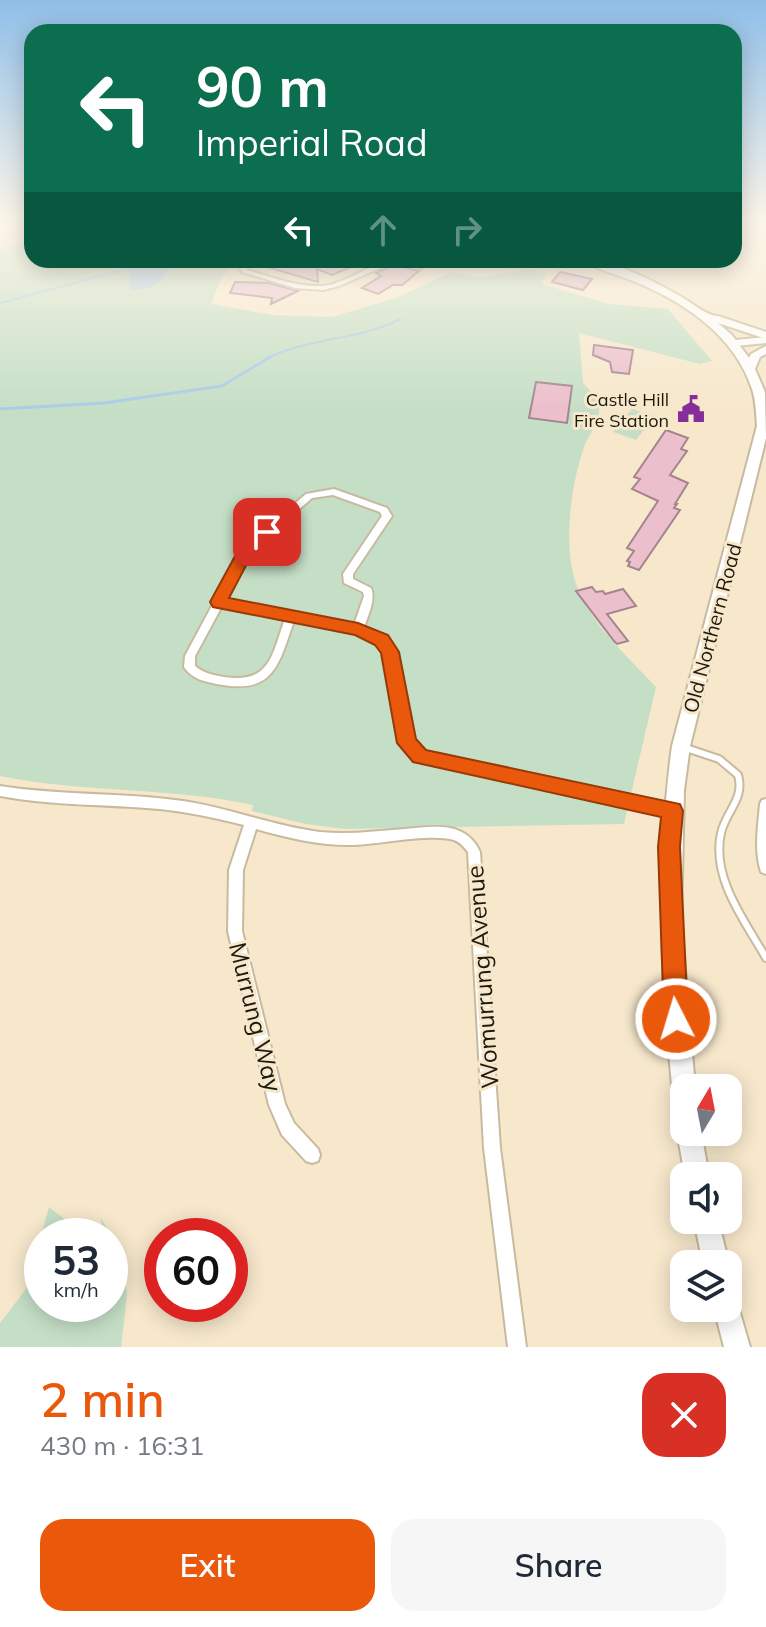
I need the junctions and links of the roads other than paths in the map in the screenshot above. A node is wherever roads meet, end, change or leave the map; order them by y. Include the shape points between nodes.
1 (302, 285) edge
2 (337, 285) edge
3 (651, 285) edge
4 (698, 311) junction
5 (766, 338) edge
6 (735, 343) junction
7 (766, 349) edge
8 (753, 366) junction
9 (219, 602) junction
10 (291, 616) junction
11 (358, 630) junction
12 (681, 746) junction
13 (0, 791) edge
14 (766, 804) edge
15 (672, 811) junction
16 (252, 821) junction
17 (766, 868) edge
18 (766, 958) edge
19 (682, 1074) edge
20 (312, 1155) dead end
21 (731, 1322) edge
22 (517, 1347) edge
23 (737, 1347) edge

1 - 2 street
3 - 4 main road, Old Northern Road
4 - 5 main road
4 - 6 main road, Old Northern Road
5 - 6 main road
6 - 8 main road, Old Northern Road
7 - 8 main road via 755,356
8 - 12 main road, Old Northern Road via 764,399 763,426
9 - 10 street
9 - 10 street via 189,667 194,675 244,686 260,681 269,670
9 - 11 street via 246,550 309,496 334,492 384,510 387,516 348,574 348,581 369,596
10 - 11 street
11 - 15 street via 382,640 390,652 407,743 420,757
12 - 15 main road, Old Northern Road
12 - 18 lane via 729,765 737,774 739,796 720,834 720,854 726,884
13 - 16 street, Womurrung Avenue via 178,805
14 - 17 street
15 - 19 main road, Old Northern Road via 672,969
16 - 20 street, Murrung Way via 236,870 235,931 277,1105 288,1129
16 - 22 street, Womurrung Avenue via 342,839 452,834 470,843 492,1148
21 - 23 main road

